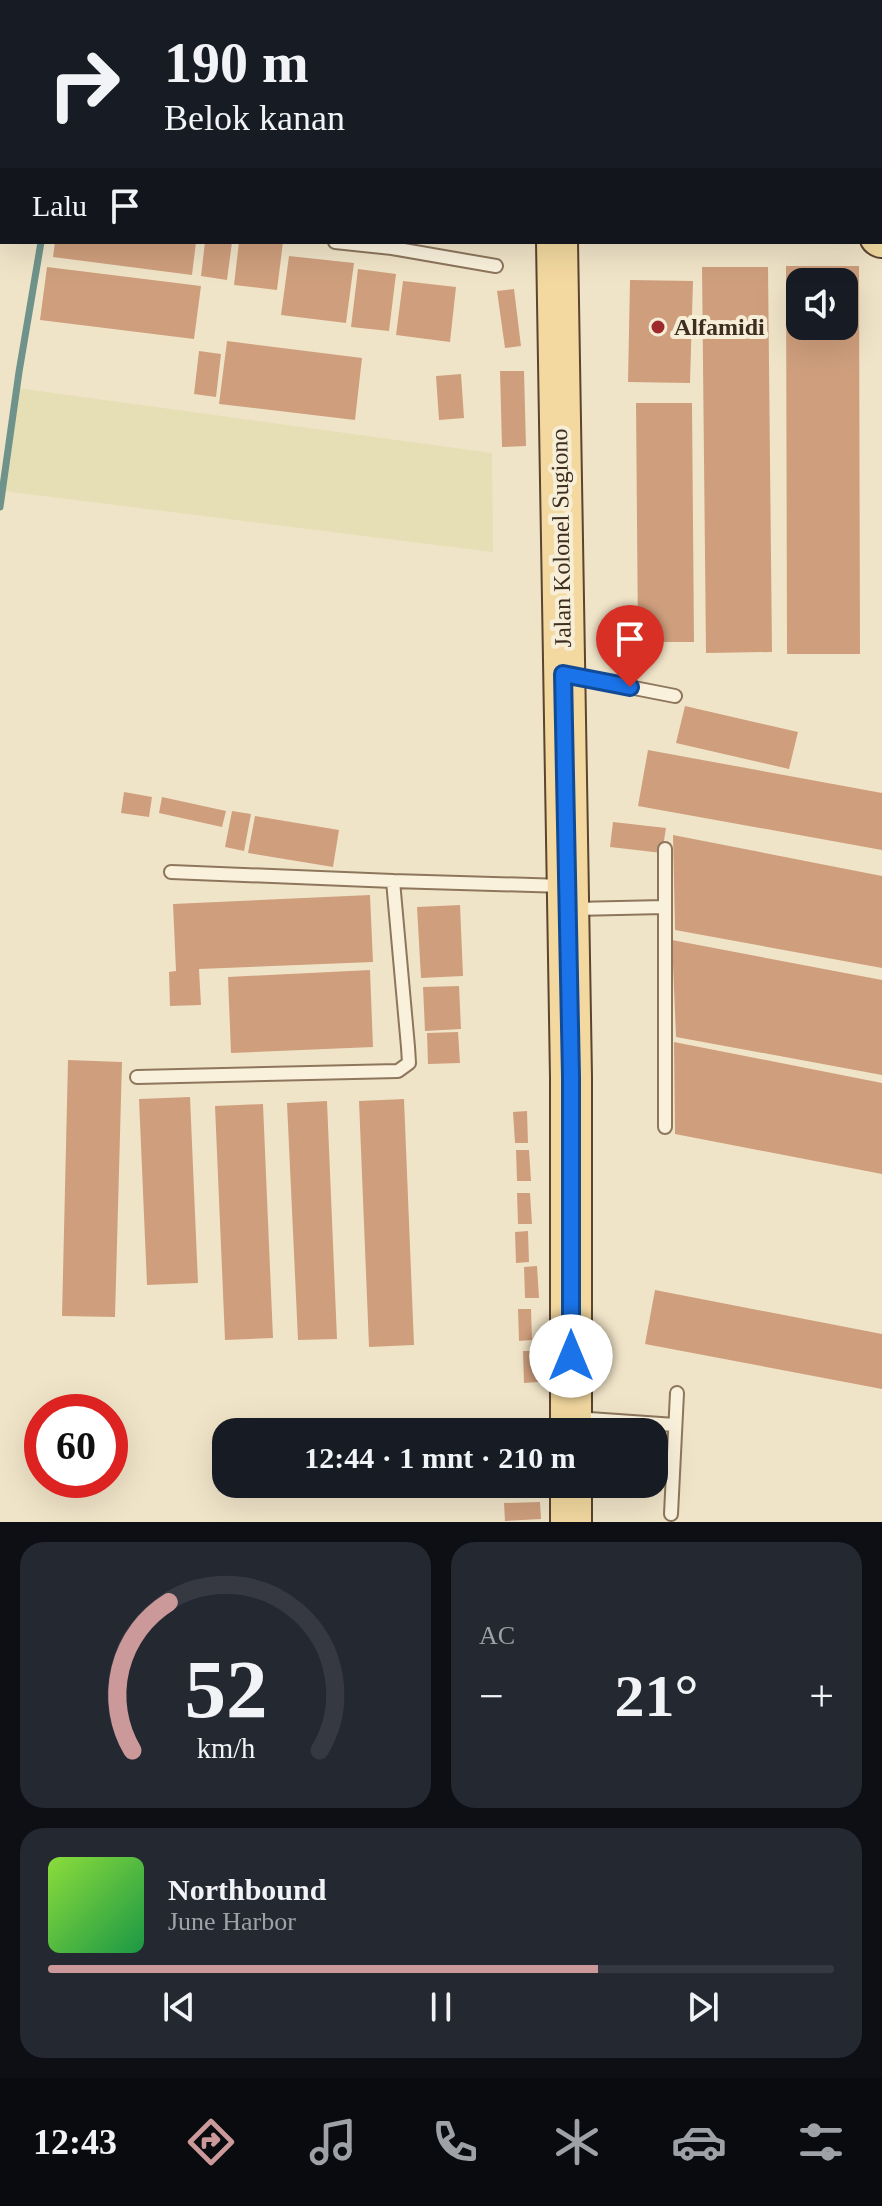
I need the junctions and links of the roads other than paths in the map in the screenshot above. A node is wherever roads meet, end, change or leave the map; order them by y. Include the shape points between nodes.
1 (557, 244) edge
2 (393, 245) edge
3 (496, 266) dead end
4 (563, 674) junction
5 (675, 696) dead end
6 (665, 849) dead end
7 (171, 872) dead end
8 (393, 881) junction
9 (567, 898) junction
10 (664, 907) junction
11 (137, 1077) dead end
12 (665, 1127) dead end
13 (677, 1393) dead end
14 (572, 1418) edge
15 (668, 1425) edge
16 (675, 1425) junction
17 (571, 1498) edge
18 (671, 1514) dead end
19 (571, 1522) edge

1 - 4 main road, Jalan Kolonel Sugiono
2 - 3 lane
4 - 5 lane
4 - 9 main road, Jalan Kolonel Sugiono
6 - 10 lane
7 - 8 lane
8 - 9 lane
8 - 11 lane via 409,1063 398,1071
9 - 10 lane
9 - 14 main road, Jalan Kolonel Sugiono
10 - 12 lane
13 - 16 lane
15 - 16 lane
16 - 18 lane
17 - 19 main road

